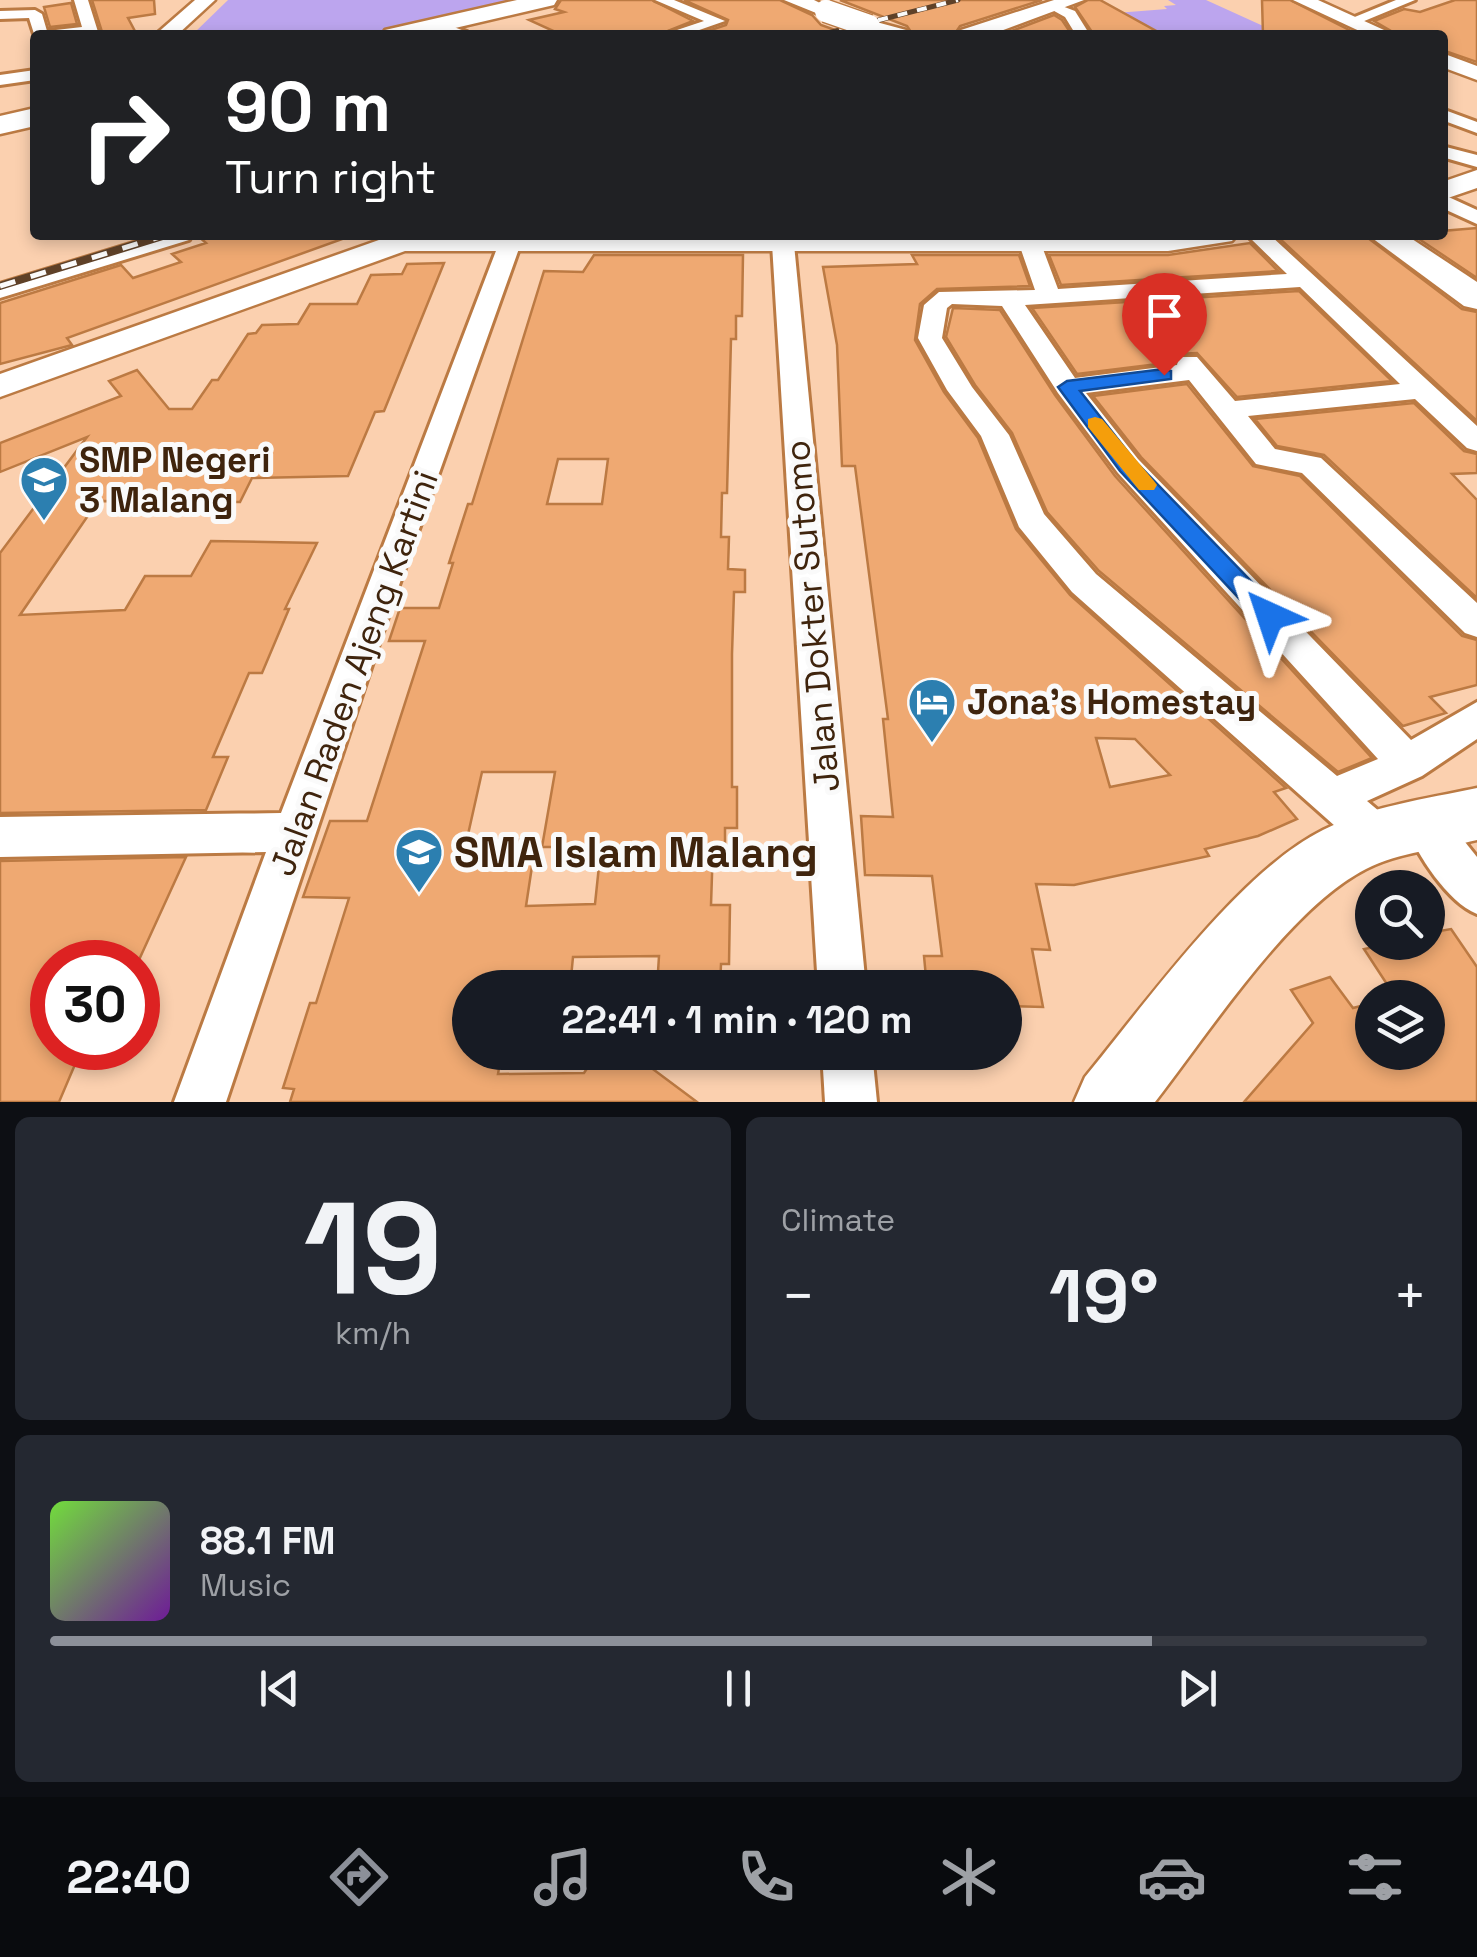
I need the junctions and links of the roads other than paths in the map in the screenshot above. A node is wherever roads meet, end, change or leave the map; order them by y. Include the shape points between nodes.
1 (11, 0) edge
2 (82, 0) edge
3 (206, 0) edge
4 (546, 0) edge
5 (662, 0) edge
6 (794, 0) edge
7 (1302, 0) edge
8 (1408, 0) edge
9 (0, 1) edge
10 (1072, 9) edge
11 (0, 14) edge
12 (1352, 21) junction
13 (438, 25) junction
14 (40, 30) edge
15 (90, 30) edge
16 (171, 30) edge
17 (416, 30) edge
18 (450, 30) edge
19 (685, 30) edge
20 (882, 30) edge
21 (992, 30) edge
22 (1373, 30) edge
23 (1448, 62) edge
24 (1477, 74) edge
25 (30, 76) edge
26 (0, 80) edge
27 (30, 118) edge
28 (0, 125) edge
29 (1448, 153) edge
30 (1477, 160) edge
31 (1477, 178) edge
32 (1448, 190) edge
33 (1448, 203) edge
34 (1477, 218) edge
35 (127, 240) edge
36 (164, 240) edge
37 (405, 240) edge
38 (510, 240) edge
39 (791, 240) edge
40 (1006, 240) edge
41 (1183, 240) edge
42 (1263, 240) edge
43 (1391, 240) edge
44 (1028, 241) junction
45 (1306, 280) junction
46 (0, 281) edge
47 (0, 291) edge
48 (1048, 294) junction
49 (1477, 298) edge
50 (1010, 299) junction
51 (1, 386) edge
52 (1067, 387) junction
53 (1421, 390) junction
54 (1231, 410) junction
55 (1477, 442) edge
56 (1477, 624) edge
57 (1477, 718) edge
58 (1408, 764) junction
59 (1403, 818) edge
60 (297, 832) junction
61 (0, 837) edge
62 (1477, 892) edge
63 (841, 970) edge
64 (848, 1070) edge
65 (200, 1102) edge
66 (850, 1102) edge
67 (1110, 1102) edge

1 - 9 street
2 - 15 street
3 - 16 street
4 - 13 highway
5 - 19 street via 718,20
6 - 20 main road, bridge
7 - 12 street
8 - 12 street
10 - 21 main road
11 - 14 street via 35,14
12 - 22 street
13 - 17 highway
13 - 18 street
23 - 24 street
25 - 26 street
27 - 28 highway
29 - 30 street
31 - 32 street
33 - 34 street
35 - 46 street
36 - 47 street
37 - 51 street
38 - 60 street, Jalan Raden Ajeng Kartini
39 - 63 street, Jalan Dokter Sutomo
40 - 44 street
41 - 44 street
42 - 45 street
43 - 49 main road
44 - 48 street
45 - 48 street
45 - 53 street
48 - 50 street
50 - 52 street
50 - 59 street via 942,299 930,338 995,435 1030,519 1084,583
52 - 54 street via 1192,366
52 - 58 street via 1128,466
53 - 54 street
53 - 55 street
54 - 56 street via 1266,457 1311,465
57 - 58 street
58 - 59 street
59 - 62 street
59 - 67 street via 1341,851 1295,886 1246,934
60 - 61 street
60 - 65 street, Jalan Raden Ajeng Kartini
64 - 66 street

